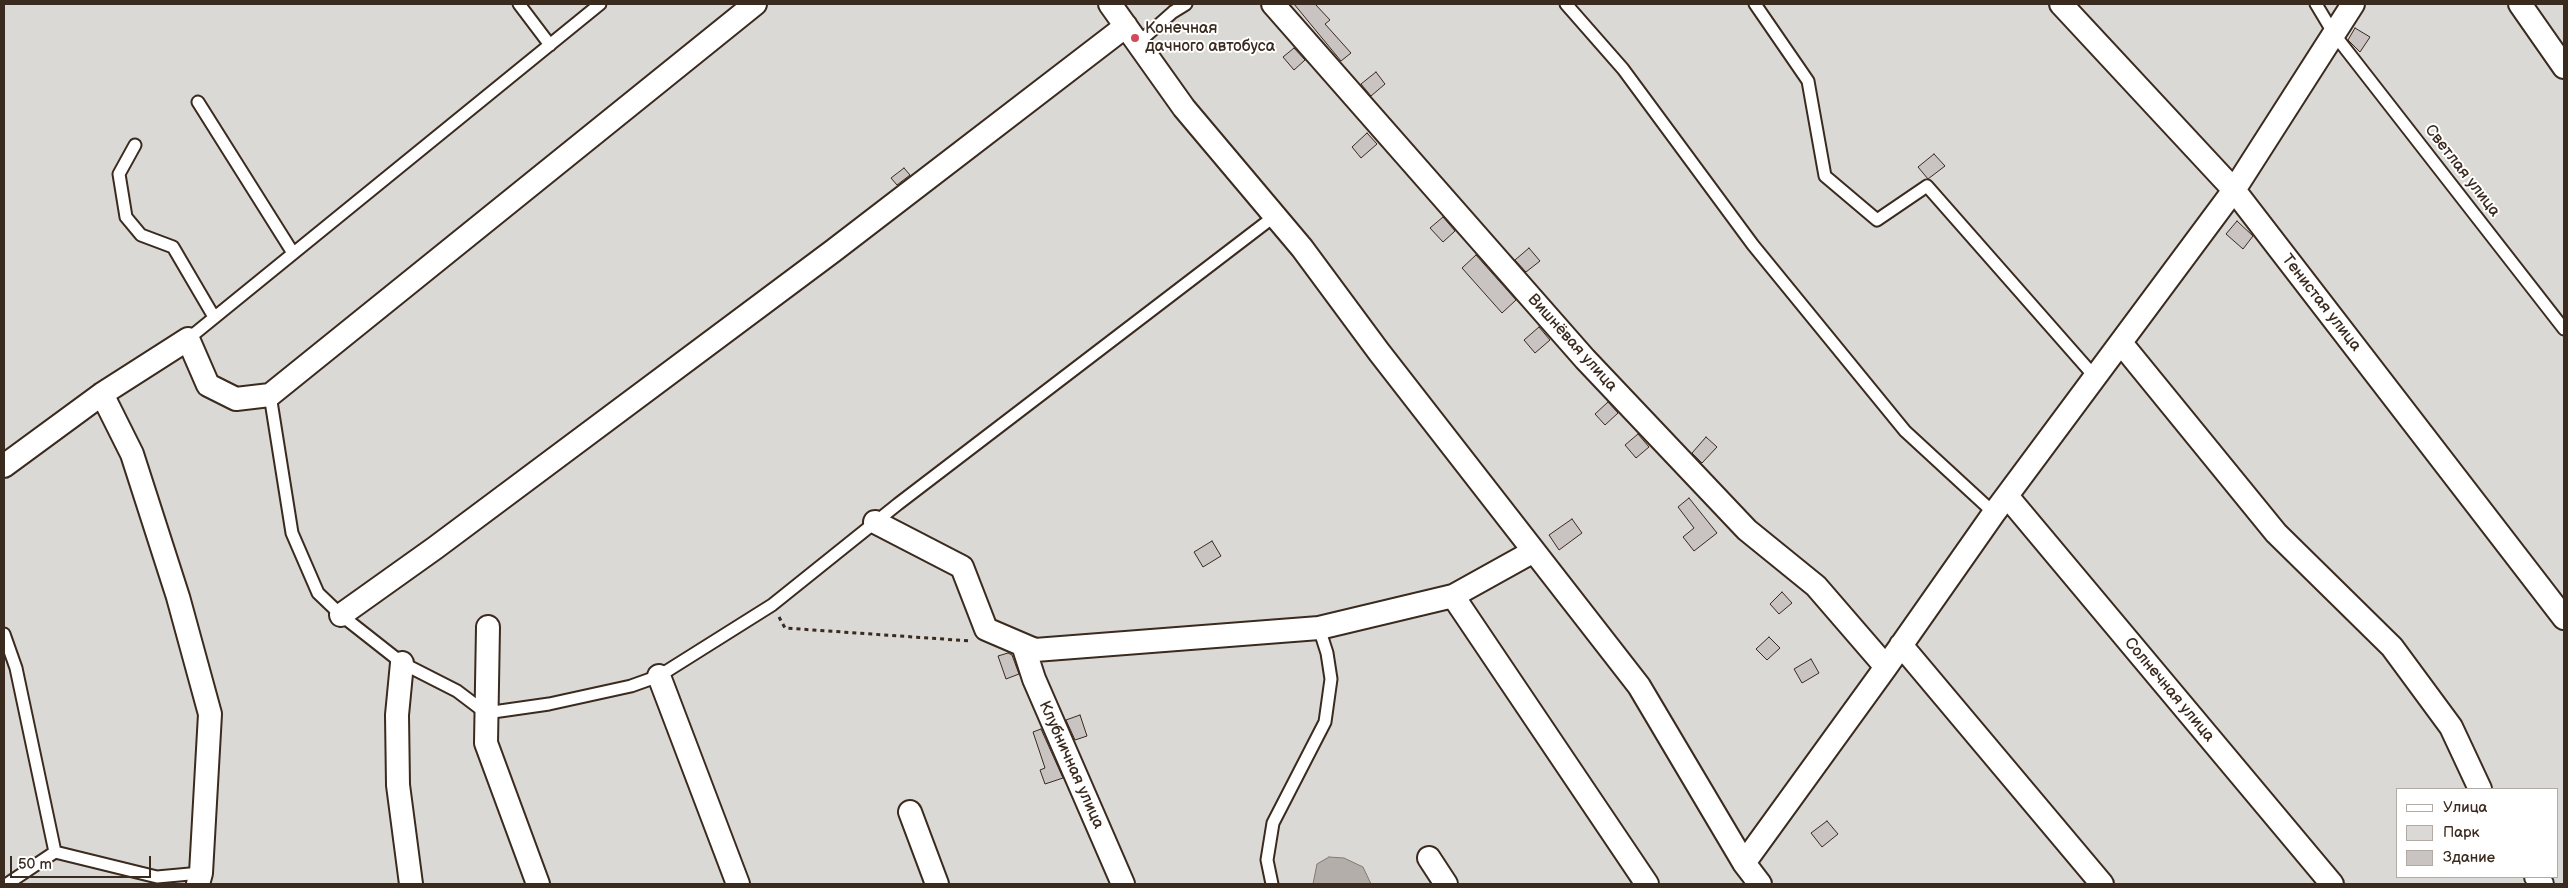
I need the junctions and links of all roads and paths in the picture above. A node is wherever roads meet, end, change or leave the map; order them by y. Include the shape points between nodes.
1 (519, 4) edge
2 (600, 4) edge
3 (755, 4) edge
4 (1110, 4) edge
5 (1186, 4) edge
6 (1273, 4) edge
7 (1566, 4) edge
8 (1755, 4) edge
9 (2061, 4) edge
10 (2316, 4) edge
11 (2354, 4) edge
12 (2520, 4) edge
13 (1132, 34) junction
14 (2334, 34) junction
15 (550, 45) junction
16 (2564, 67) edge
17 (198, 102) dead end
18 (135, 145) dead end
19 (2234, 190) junction
20 (1276, 215) junction
21 (294, 253) junction
22 (214, 317) junction
23 (2564, 329) edge
24 (188, 339) junction
25 (2121, 343) junction
26 (2095, 377) junction
27 (102, 394) junction
28 (270, 395) junction
29 (4, 466) edge
30 (2000, 505) junction
31 (875, 522) junction
32 (1534, 552) junction
33 (1453, 596) junction
34 (772, 605) junction
35 (341, 615) junction
36 (2564, 618) edge
37 (488, 627) dead end
38 (1319, 628) junction
39 (4, 634) edge
40 (1000, 635) junction
41 (1023, 645) junction
42 (1901, 645) junction
43 (402, 663) junction
44 (1886, 667) junction
45 (659, 676) junction
46 (486, 713) junction
47 (2480, 788) edge
48 (910, 812) dead end
49 (55, 852) junction
50 (1429, 858) dead end
51 (1744, 863) junction
52 (199, 878) edge
53 (7, 884) edge
54 (411, 884) edge
55 (538, 884) edge
56 (738, 884) edge
57 (937, 884) edge
58 (1123, 884) edge
59 (1272, 884) edge
60 (1446, 884) edge
61 (1647, 884) edge
62 (1760, 884) edge
63 (2102, 884) edge
64 (2332, 884) edge

1 - 15 lane
2 - 15 lane
3 - 28 street
4 - 13 street
5 - 13 lane
6 - 44 street, Вишнёвая улица via 1585,359 1747,530 1816,586
7 - 30 lane via 1623,69 1753,245 1905,431
8 - 26 lane via 1808,81 1825,176 1877,220 1927,186
9 - 19 street, Тенистая улица
10 - 14 lane, Светлая улица
11 - 14 street
12 - 16 street
13 - 20 street via 1184,108
13 - 35 street
14 - 19 street
14 - 23 lane, Светлая улица
15 - 21 lane
17 - 21 lane
18 - 22 lane via 120,174 126,217 141,235 172,247
19 - 25 street
19 - 36 street, Тенистая улица
20 - 31 lane
20 - 32 street
21 - 22 lane
22 - 24 lane
24 - 27 street
24 - 28 street via 208,385 236,399
25 - 26 street
25 - 47 street via 2276,533 2392,647 2451,727
26 - 30 street
27 - 29 street
27 - 52 street via 132,454 178,597 210,714
28 - 35 lane via 292,533 318,593
30 - 42 street
30 - 64 street, Солнечная улица
31 - 34 lane
31 - 40 street via 962,567 986,629
32 - 33 street
32 - 51 street via 1640,686
33 - 38 street
33 - 61 street
34 - 40 path via 785,628 981,641
34 - 45 lane
35 - 43 lane
37 - 46 street
38 - 41 street via 1035,650
38 - 59 lane via 1331,679 1325,722 1273,823 1267,860
39 - 49 lane via 16,668
40 - 41 street
41 - 58 street, Клубничная улица via 1034,679
42 - 44 street
42 - 63 street
43 - 46 lane via 457,691
43 - 54 street via 397,715 398,785
44 - 51 street
45 - 46 lane via 622,688 549,704
45 - 56 street
46 - 55 street via 486,743
48 - 57 street
49 - 52 lane via 157,877
49 - 53 lane
50 - 60 street
51 - 62 street

